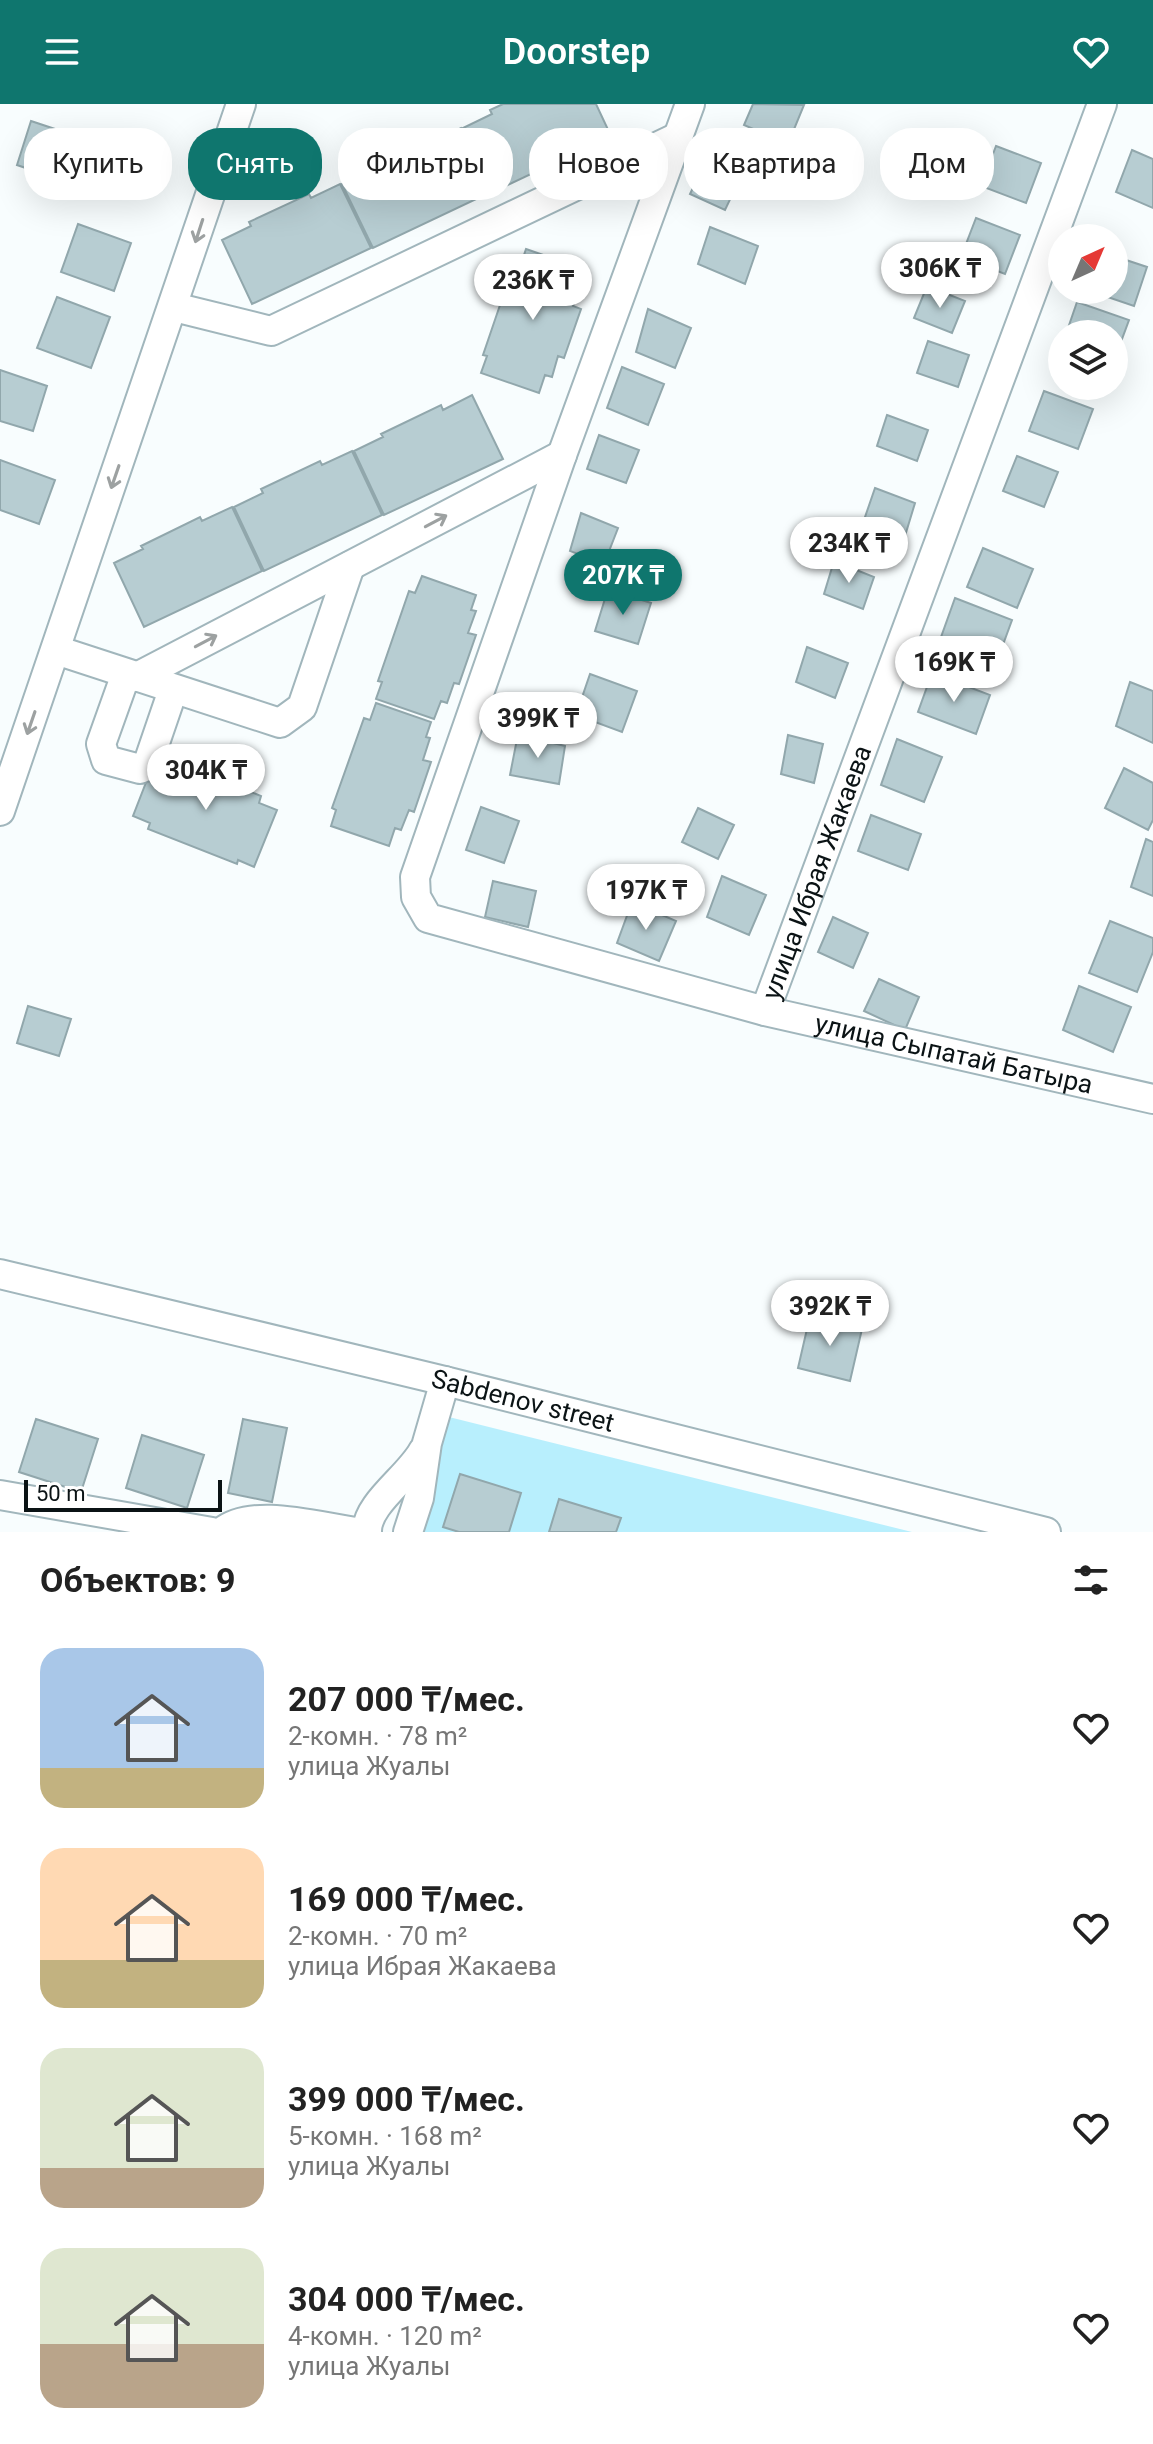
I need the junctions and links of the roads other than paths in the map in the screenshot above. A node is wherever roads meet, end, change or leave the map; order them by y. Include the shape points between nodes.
1 (241, 104) edge
2 (690, 104) edge
3 (1102, 104) edge
4 (678, 137) junction
5 (174, 307) junction
6 (562, 455) junction
7 (350, 566) junction
8 (56, 650) junction
9 (131, 676) junction
10 (173, 690) junction
11 (0, 811) edge
12 (765, 1011) junction
13 (1153, 1099) edge
14 (0, 1274) edge
15 (445, 1381) junction
16 (427, 1443) junction
17 (0, 1495) edge
18 (212, 1532) edge
19 (222, 1532) edge
20 (356, 1532) edge
21 (367, 1532) edge
22 (408, 1532) edge
23 (1046, 1532) edge

1 -> 5 street
2 - 4 street
3 - 12 street, улица Ибрая Жакаева
4 - 5 street via 271,331
4 - 6 street
5 -> 8 street
7 -> 6 street
6 - 12 street, улица Сыпатай Батыра via 415,877 416,897 428,918
9 -> 7 street
7 - 10 street via 302,707 280,723
8 - 9 street
8 -> 11 street
9 - 10 street
9 - 10 street via 101,744 106,760 147,766
12 - 13 street, улица Сыпатай Батыра
14 - 15 street, Sabdenov street
15 - 16 street
15 - 23 street, Sabdenov street
16 - 21 street via 410,1472 372,1510
16 - 22 street
17 - 18 street
19 - 20 street via 235,1521 256,1518

